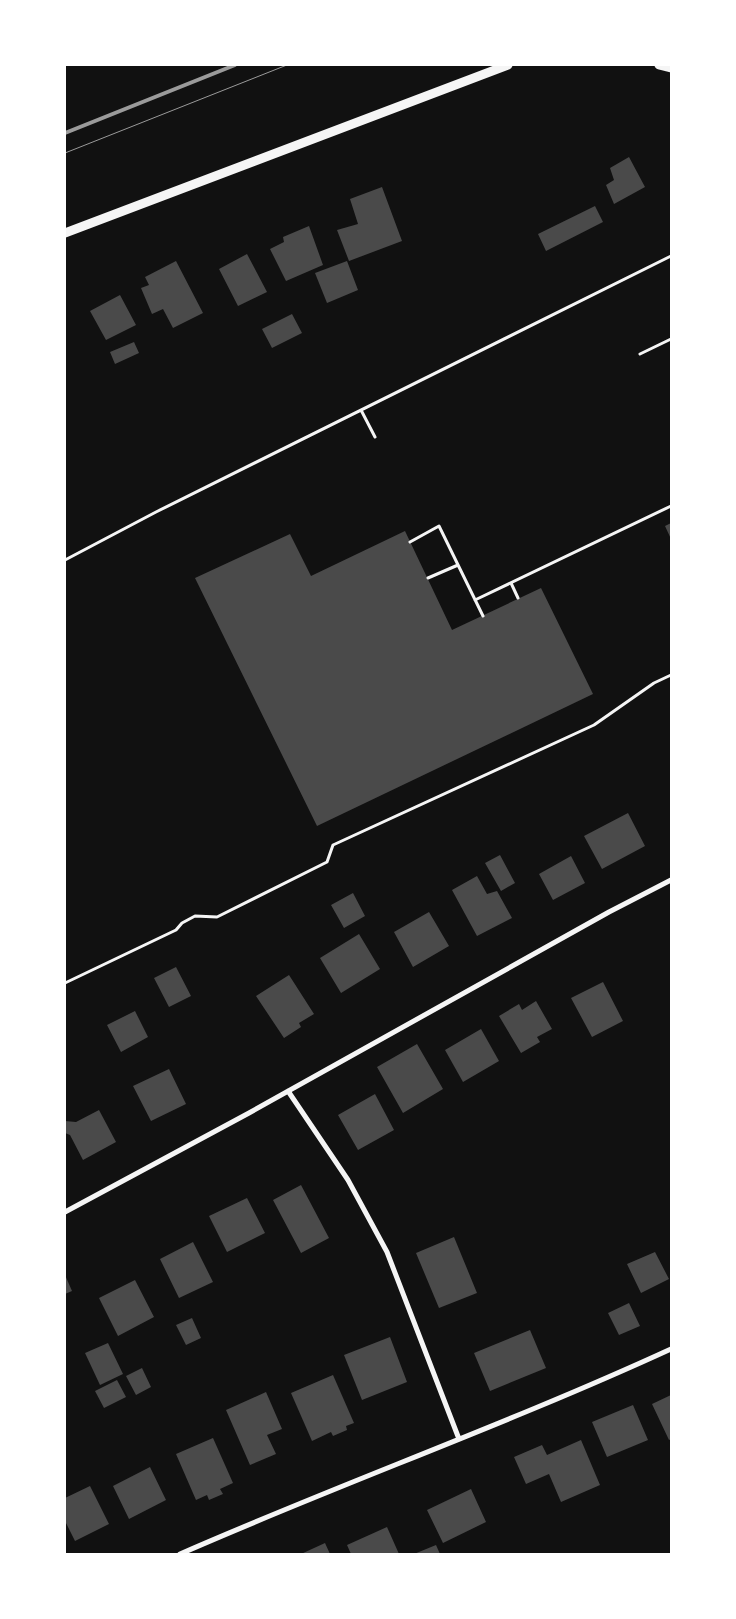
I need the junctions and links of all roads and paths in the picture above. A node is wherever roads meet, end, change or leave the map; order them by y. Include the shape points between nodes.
1 (508, 65) edge
2 (659, 65) edge
3 (671, 68) edge
4 (65, 233) edge
5 (671, 256) edge
6 (671, 339) edge
7 (640, 354) dead end
8 (361, 410) junction
9 (375, 437) dead end
10 (671, 506) edge
11 (410, 542) dead end
12 (65, 560) edge
13 (458, 565) junction
14 (428, 578) dead end
15 (511, 583) junction
16 (518, 598) dead end
17 (475, 600) junction
18 (483, 616) dead end
19 (671, 676) edge
20 (671, 880) edge
21 (65, 983) edge
22 (288, 1091) junction
23 (65, 1212) edge
24 (671, 1349) edge
25 (459, 1439) junction
26 (180, 1554) edge

1 - 4 street
2 - 3 street
5 - 8 path
6 - 7 path
8 - 9 path
8 - 12 path
10 - 15 path
11 - 13 path via 439,526
13 - 14 path
13 - 17 path
15 - 16 path
15 - 17 path
17 - 18 path
19 - 21 path via 594,725 333,845 327,862 217,917 195,916 176,930
20 - 22 street
22 - 23 street
22 - 25 street via 348,1180 383,1245
24 - 25 street
25 - 26 street

